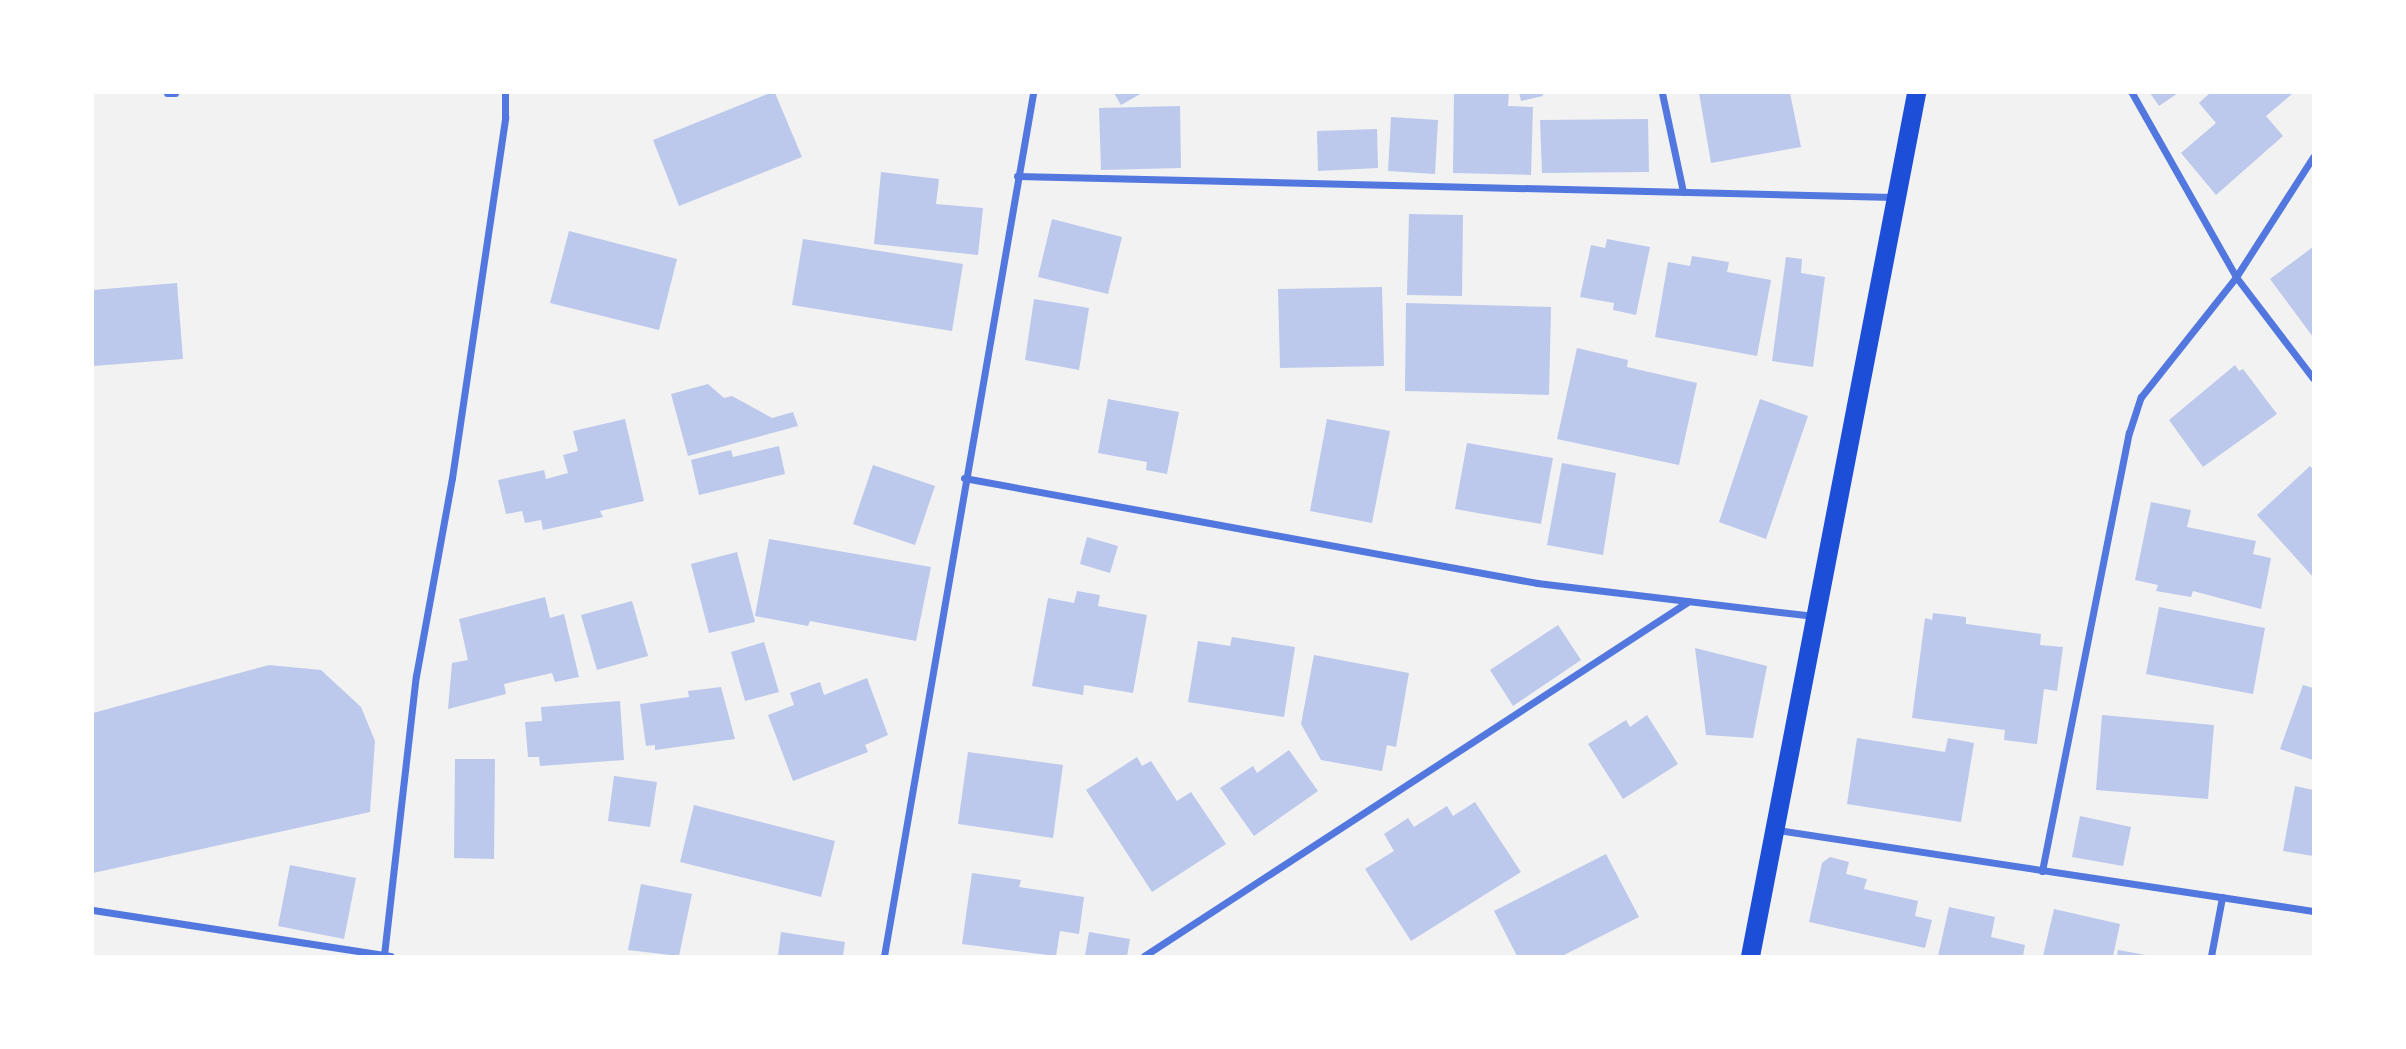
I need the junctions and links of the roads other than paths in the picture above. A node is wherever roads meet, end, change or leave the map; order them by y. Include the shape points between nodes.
1 (167, 93) edge
2 (175, 93) edge
3 (505, 93) edge
4 (1033, 93) edge
5 (1662, 93) edge
6 (1916, 93) edge
7 (2132, 93) edge
8 (2313, 157) edge
9 (1017, 176) junction
10 (1683, 192) junction
11 (1894, 197) junction
12 (2236, 277) junction
13 (2313, 378) edge
14 (964, 478) junction
15 (1690, 600) junction
16 (1814, 616) junction
17 (1771, 829) junction
18 (2042, 871) junction
19 (2222, 897) junction
20 (93, 911) edge
21 (2313, 911) edge
22 (387, 955) edge
23 (884, 956) edge
24 (1144, 956) edge
25 (1750, 956) edge
26 (2211, 956) edge

1 - 2 street
3 - 22 street via 453,478 416,676
4 - 9 street
5 - 10 street
6 - 11 highway
7 - 12 street
8 - 12 street
9 - 10 street
9 - 14 street
10 - 11 street
11 - 16 highway
12 - 13 street
12 - 18 street via 2141,397 2129,433
14 - 15 street via 1537,583
14 - 23 street
15 - 16 street
15 - 24 street
16 - 17 highway
17 - 18 street
17 - 25 highway
18 - 19 street
19 - 21 street
19 - 26 street
20 - 22 street

